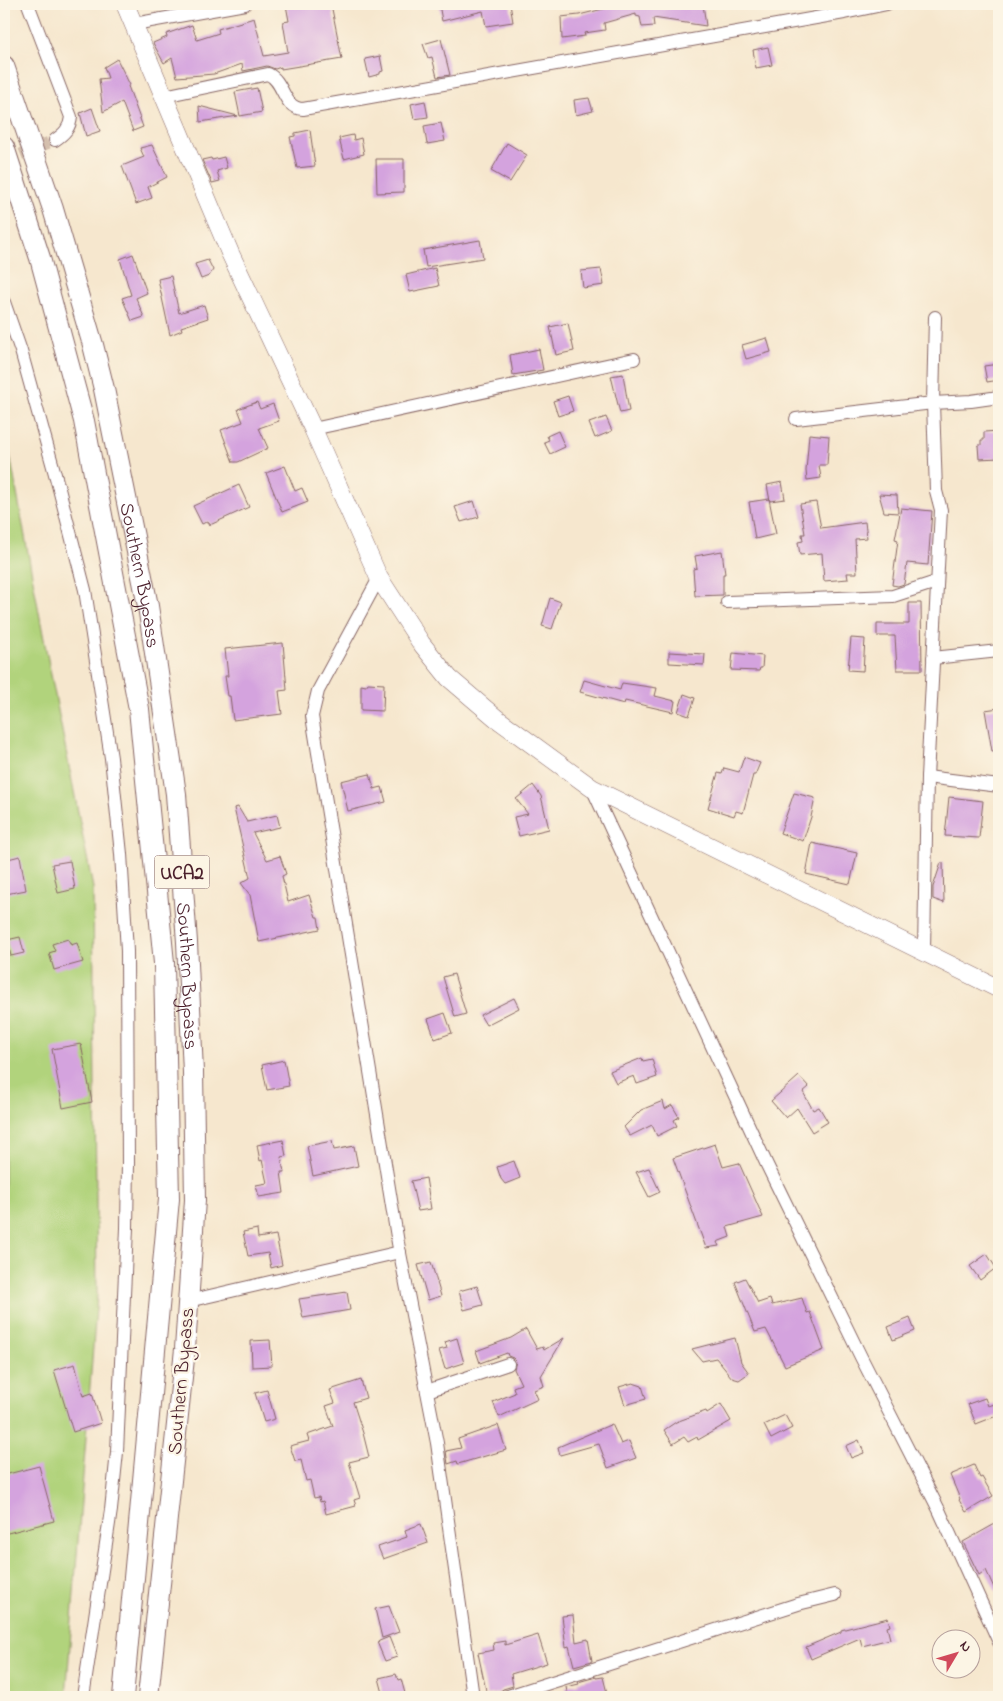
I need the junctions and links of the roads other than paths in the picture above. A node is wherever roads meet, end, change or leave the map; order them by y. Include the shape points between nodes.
1 (28, 4) edge
2 (125, 4) edge
3 (245, 4) edge
4 (887, 4) edge
5 (134, 24) junction
6 (4, 66) edge
7 (164, 96) junction
8 (55, 140) tunnel mouth
9 (4, 147) edge
10 (4, 302) edge
11 (935, 317) dead end
12 (634, 359) dead end
13 (999, 397) edge
14 (933, 403) junction
15 (796, 419) dead end
16 (313, 429) junction
17 (379, 578) junction
18 (936, 582) junction
19 (727, 602) dead end
20 (999, 651) edge
21 (933, 658) junction
22 (926, 777) junction
23 (999, 786) edge
24 (592, 788) junction
25 (924, 951) junction
26 (999, 989) edge
27 (400, 1252) junction
28 (188, 1301) junction
29 (508, 1364) dead end
30 (427, 1391) junction
31 (835, 1594) dead end
32 (999, 1642) edge
33 (83, 1697) edge
34 (123, 1697) edge
35 (148, 1697) edge
36 (473, 1697) edge
37 (505, 1697) edge

1 - 8 street via 71,117 64,133
2 - 5 main road
3 - 5 street
4 - 7 street via 303,109 290,105 277,81 268,74
5 - 7 main road
6 - 28 highway, Southern Bypass / UCA2 via 53,209 93,345 148,606 176,794 187,942 195,1200
7 - 16 main road via 230,253
9 - 34 highway, Southern Bypass / UCA2 via 40,258 84,421 139,708 164,963 169,1199
10 - 33 street via 85,590 111,758 127,951 128,1162 117,1452
11 - 14 street
12 - 16 street
13 - 14 street
14 - 15 street
14 - 18 street via 936,491 940,510
16 - 17 main road
17 - 24 main road via 421,643 449,678 496,718
17 - 27 street via 318,691 312,716
18 - 19 street via 893,596
18 - 21 street
20 - 21 street
21 - 22 street
22 - 23 street
22 - 25 street
24 - 25 main road
24 - 32 street via 767,1165 939,1510
25 - 26 main road
27 - 28 street
27 - 30 street
28 - 35 highway, Southern Bypass / UCA2
29 - 30 street
30 - 36 street
31 - 37 street

